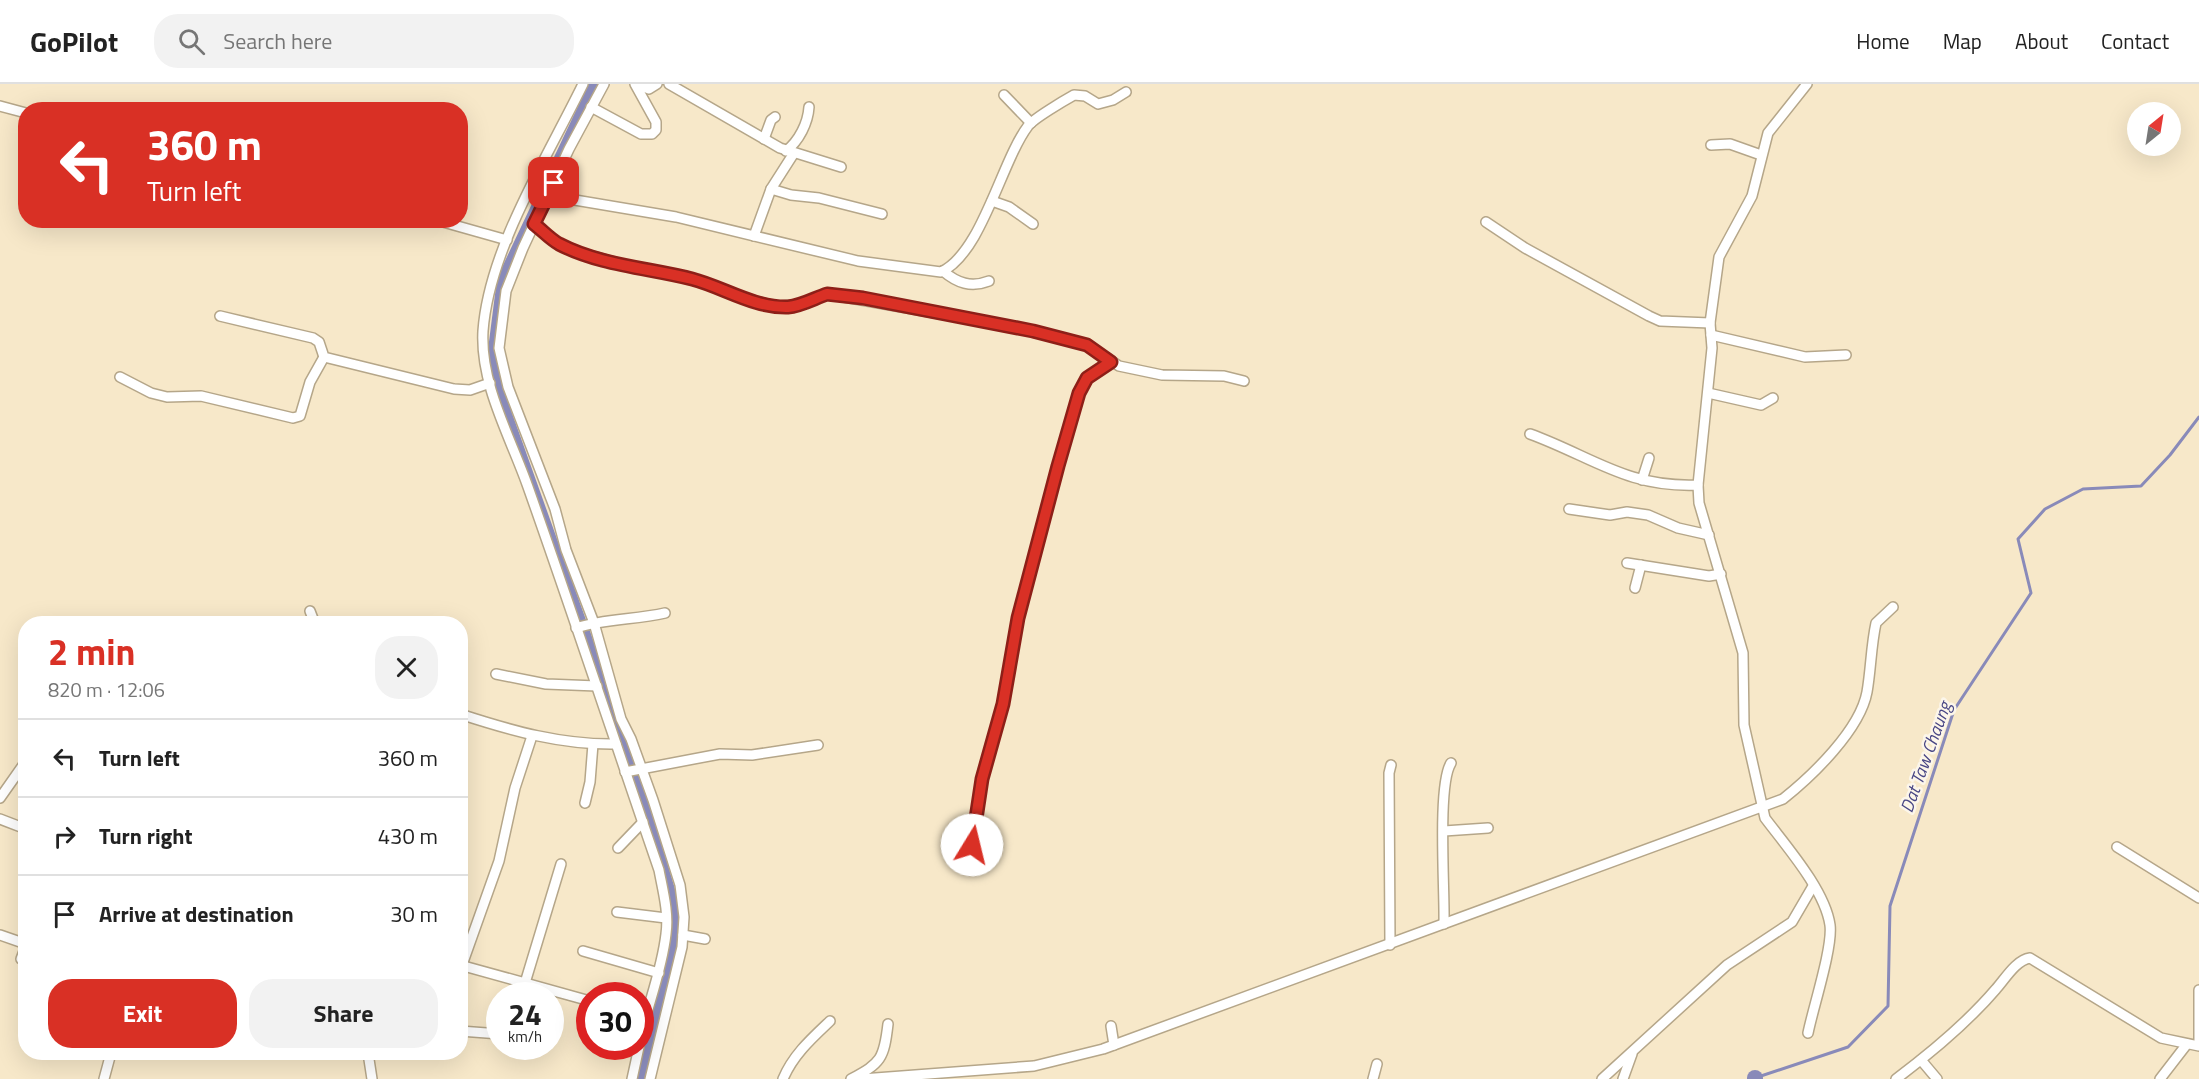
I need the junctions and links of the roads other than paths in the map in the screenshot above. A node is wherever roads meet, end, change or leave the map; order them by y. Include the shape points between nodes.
1 (583, 84) edge
2 (604, 84) edge
3 (636, 84) edge
4 (657, 84) edge
5 (669, 84) edge
6 (1807, 84) edge
7 (1126, 92) dead end
8 (1004, 95) dead end
9 (0, 106) edge
10 (591, 107) junction
11 (809, 107) dead end
12 (18, 111) edge
13 (772, 117) dead end
14 (1030, 123) junction
15 (761, 137) junction
16 (565, 139) junction
17 (1711, 146) dead end
18 (790, 152) junction
19 (1761, 155) junction
20 (841, 166) dead end
21 (554, 183) junction
22 (771, 189) junction
23 (992, 201) junction
24 (882, 214) dead end
25 (1486, 222) dead end
26 (534, 224) junction
27 (1033, 224) dead end
28 (464, 228) edge
29 (754, 237) junction
30 (507, 240) junction
31 (944, 271) junction
32 (989, 281) dead end
33 (220, 316) dead end
34 (1710, 322) junction
35 (1711, 335) junction
36 (1846, 355) dead end
37 (324, 357) junction
38 (1111, 362) junction
39 (120, 376) dead end
40 (1244, 381) dead end
41 (490, 383) junction
42 (1708, 393) junction
43 (1773, 398) dead end
44 (1530, 434) dead end
45 (1649, 458) dead end
46 (1642, 480) junction
47 (1698, 485) junction
48 (1569, 509) dead end
49 (1709, 535) junction
50 (1627, 563) dead end
51 (1641, 565) junction
52 (1721, 574) junction
53 (1635, 588) dead end
54 (1893, 607) dead end
55 (310, 611) dead end
56 (665, 613) dead end
57 (312, 616) edge
58 (585, 625) junction
59 (496, 674) dead end
60 (597, 686) junction
61 (468, 716) edge
62 (532, 736) junction
63 (592, 744) junction
64 (616, 744) junction
65 (818, 745) dead end
66 (1451, 763) dead end
67 (1391, 765) dead end
68 (633, 771) junction
69 (18, 772) edge
70 (0, 798) edge
71 (585, 803) dead end
72 (1761, 805) junction
73 (0, 819) edge
74 (643, 822) junction
75 (18, 826) edge
76 (1488, 828) dead end
77 (1444, 831) junction
78 (972, 845) dead end
79 (2117, 847) dead end
80 (618, 848) dead end
81 (561, 864) dead end
82 (1813, 886) junction
83 (2199, 898) edge
84 (617, 912) dead end
85 (666, 918) junction
86 (1444, 924) junction
87 (0, 935) edge
88 (683, 935) junction
89 (705, 939) dead end
90 (18, 942) edge
91 (1390, 945) junction
92 (468, 946) edge
93 (583, 951) dead end
94 (468, 967) edge
95 (659, 973) junction
96 (521, 982) edge
97 (525, 982) edge
98 (654, 986) edge
99 (2199, 990) edge
100 (830, 1021) dead end
101 (888, 1024) dead end
102 (1111, 1026) dead end
103 (468, 1031) edge
104 (486, 1033) edge
105 (1808, 1034) dead end
106 (2187, 1044) junction
107 (1114, 1045) junction
108 (2199, 1045) edge
109 (1633, 1052) junction
110 (109, 1060) edge
111 (369, 1060) edge
112 (636, 1060) edge
113 (1921, 1060) junction
114 (1377, 1064) dead end
115 (104, 1079) edge
116 (372, 1079) edge
117 (632, 1079) edge
118 (650, 1079) edge
119 (783, 1079) edge
120 (851, 1079) edge
121 (862, 1079) edge
122 (1373, 1079) edge
123 (1602, 1079) edge
124 (1623, 1079) edge
125 (1896, 1079) edge
126 (1937, 1079) edge
127 (2160, 1079) edge

1 - 16 street
2 - 10 street
3 - 4 street via 649,89
3 - 10 street via 656,122 652,134 641,134
5 - 15 street
6 - 19 street via 1768,133
7 - 14 street via 1098,104 1074,95
8 - 14 street
9 - 12 street
10 - 16 street
11 - 18 street via 807,125
13 - 15 street
14 - 23 street via 1013,150
15 - 18 street
16 - 21 street
16 - 30 street
17 - 19 street via 1730,144
18 - 20 street
18 - 22 street
19 - 34 street via 1752,196 1719,257
21 - 26 street
21 - 29 street via 563,198 676,217
22 - 24 street
22 - 29 street
23 - 27 street via 1009,207
23 - 31 street via 957,262
25 - 34 street via 1660,321
26 - 38 street via 557,243 581,252 692,279 775,306 800,304 827,294 863,298 1066,339 1087,345
26 - 58 street via 506,291 499,348 508,387 555,509
28 - 30 street
29 - 31 street via 858,261 926,272
30 - 41 street via 492,278 485,314 483,351
31 - 32 street via 955,281 969,285
33 - 37 street via 314,338
34 - 35 street
35 - 36 street via 1805,357
35 - 42 street
37 - 39 street via 309,382 300,416 293,418 201,396 167,397
37 - 41 street via 454,389 470,390
38 - 40 street via 1162,375 1224,376
38 - 78 street via 1087,378 1079,393 1017,624 1003,704 982,779
41 - 58 street
42 - 43 street via 1761,405
42 - 47 street
44 - 46 street via 1570,448 1610,471
45 - 46 street
46 - 47 street via 1673,486
47 - 49 street
48 - 49 street via 1648,515 1678,528
49 - 52 street
50 - 51 street
51 - 52 street via 1709,576
51 - 53 street
52 - 72 street via 1743,653 1744,725
54 - 72 street via 1876,623 1867,694 1856,722 1796,788 1783,799
55 - 57 street
56 - 58 street
58 - 60 street
58 - 68 street via 631,739
59 - 60 street via 546,684
60 - 64 street
61 - 62 street
62 - 63 street
62 - 92 street via 515,788 499,861
63 - 64 street
63 - 71 street
64 - 68 street
65 - 68 street via 752,756 710,755
66 - 77 street via 1444,782
67 - 91 street
68 - 74 street
68 - 88 street via 653,800 680,885
69 - 70 street
72 - 82 street via 1765,818
72 - 86 street
73 - 75 street
74 - 80 street
74 - 85 street via 659,870
76 - 77 street
77 - 86 street
79 - 83 street
81 - 97 street
82 - 105 street via 1826,910 1830,935
82 - 109 street via 1792,922 1727,965
84 - 85 street
85 - 95 street
86 - 91 street
87 - 90 street
88 - 89 street
88 - 118 street
91 - 107 street
93 - 95 street
94 - 96 street
95 - 98 street
99 - 108 street
100 - 119 street via 801,1048
101 - 120 street via 877,1065
102 - 107 street
103 - 104 street
106 - 108 street
106 - 113 street via 2161,1038 2142,1028 2030,958 2019,963 1983,1004
106 - 127 street
107 - 121 street via 1034,1066
109 - 123 street
109 - 124 street
110 - 115 street
111 - 116 street
112 - 117 street
113 - 125 street
113 - 126 street
114 - 122 street

